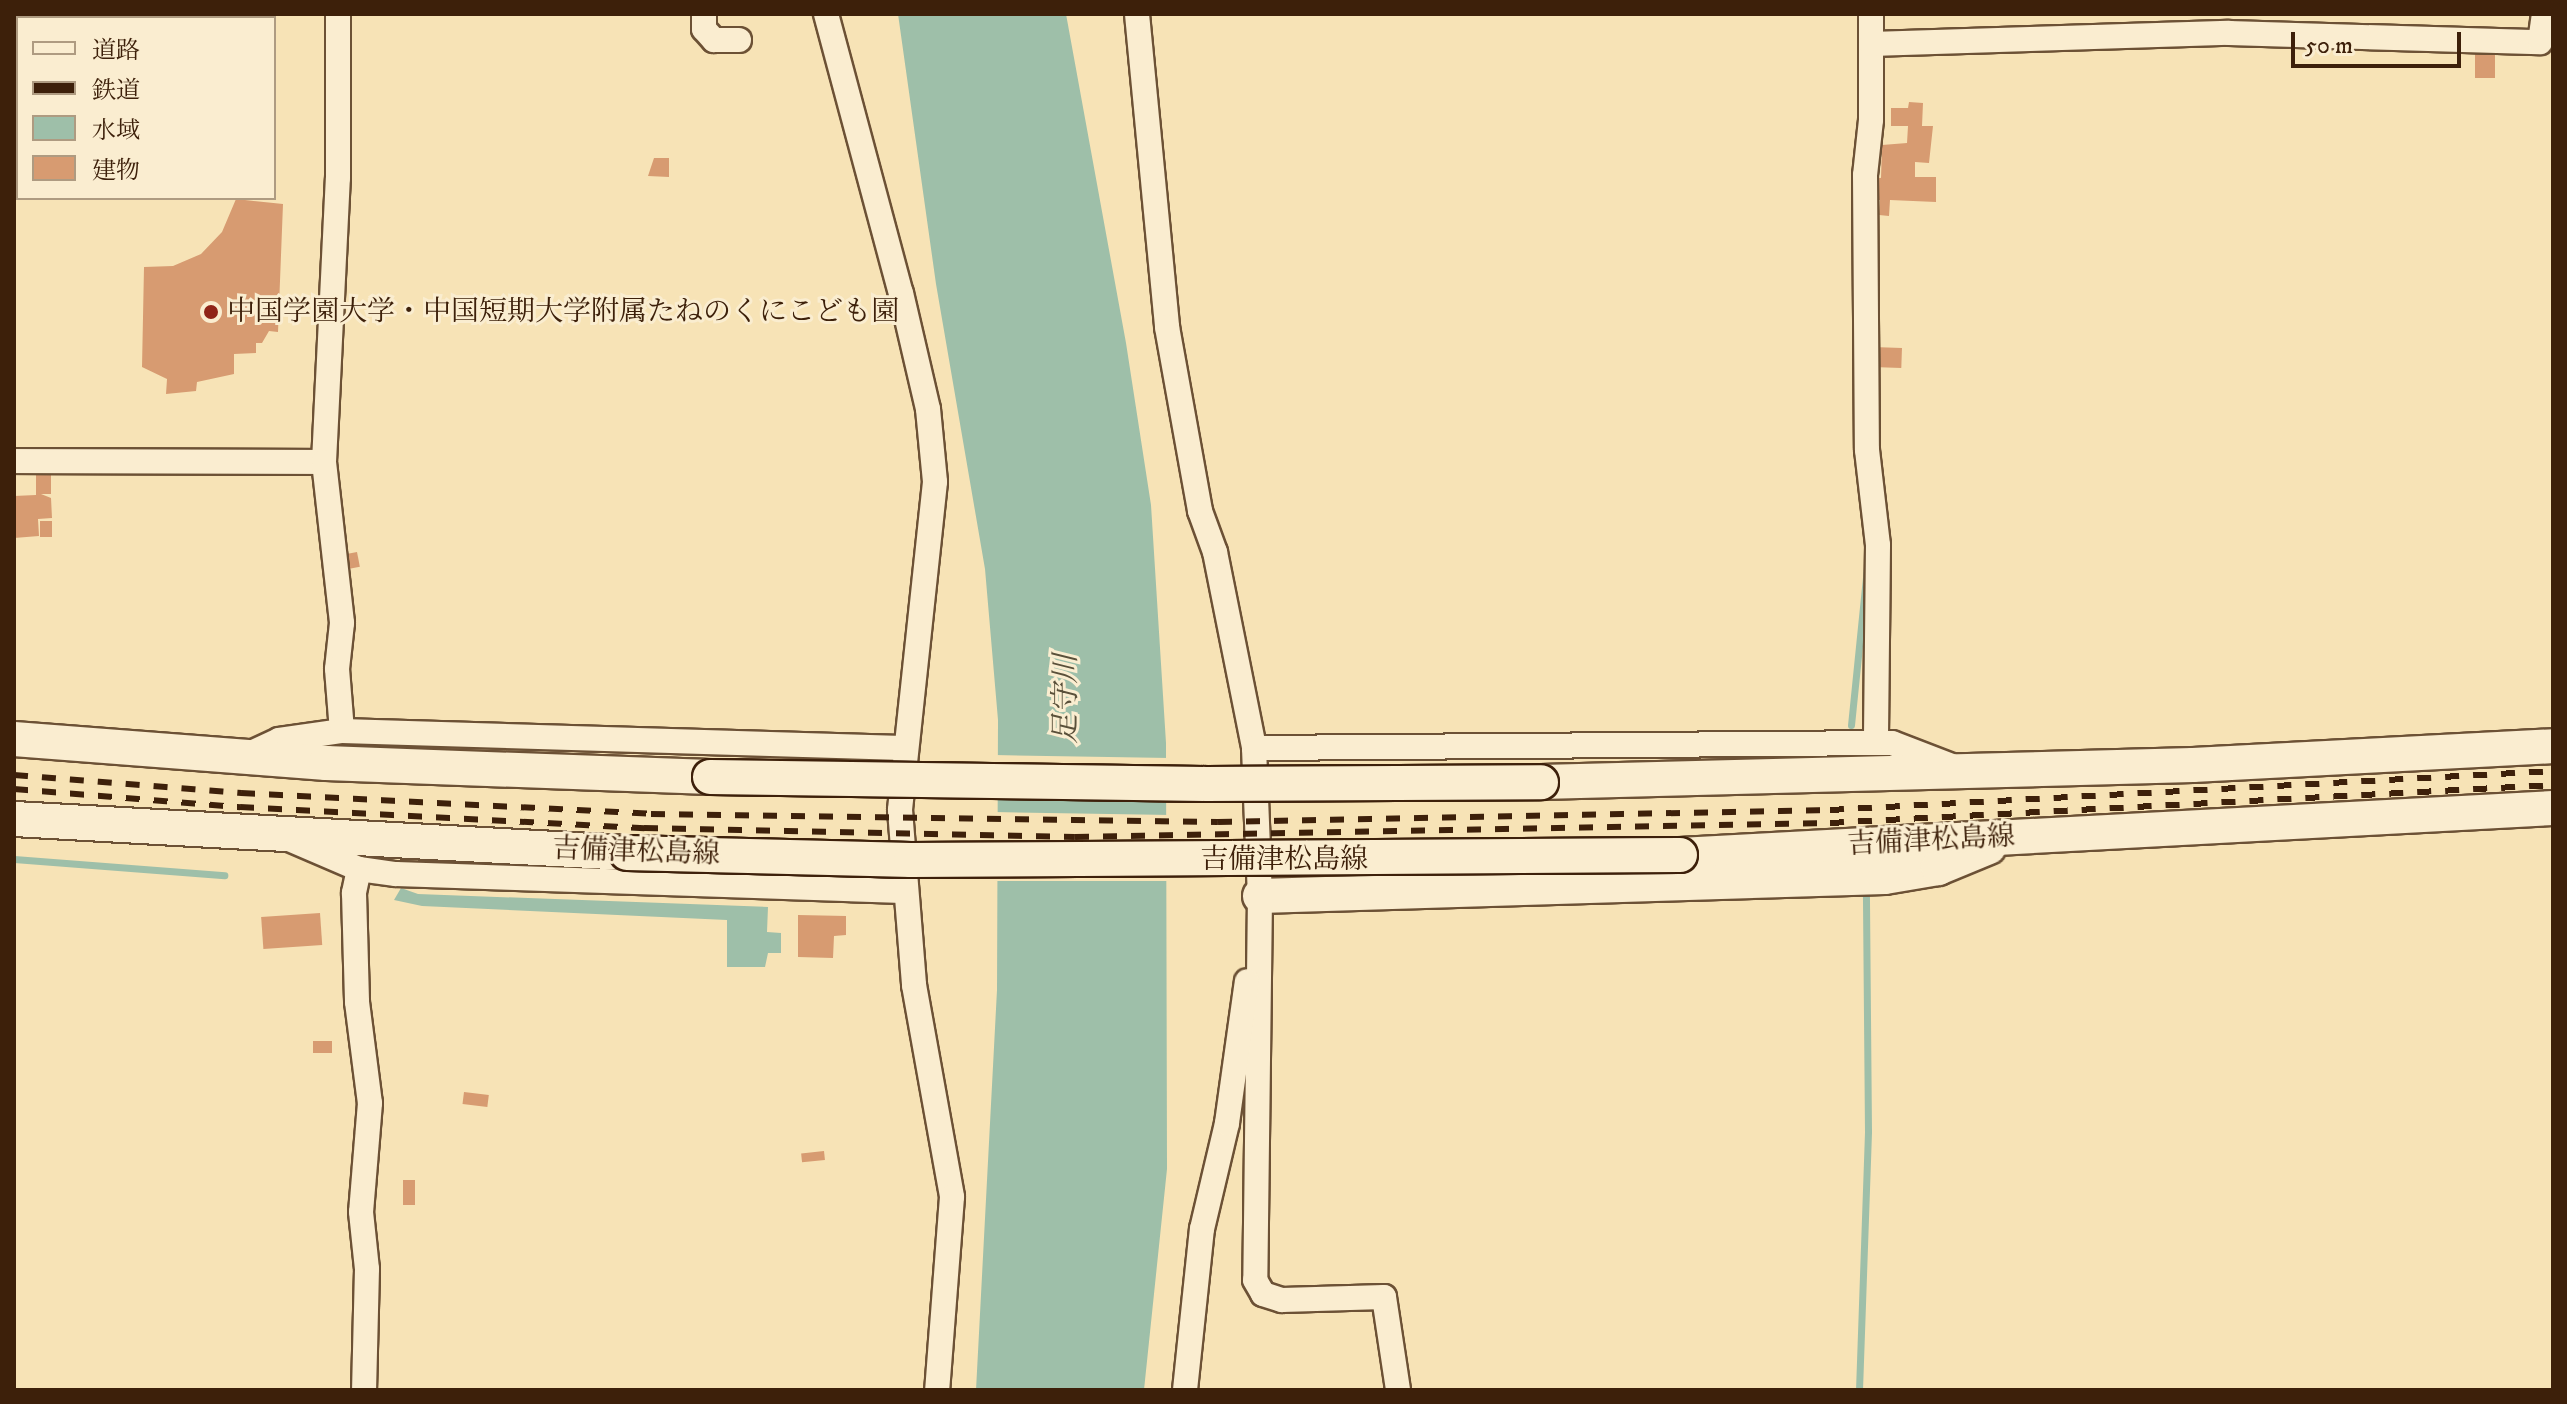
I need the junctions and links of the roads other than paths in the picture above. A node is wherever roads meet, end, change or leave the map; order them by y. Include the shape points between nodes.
1 (338, 14) edge
2 (704, 14) edge
3 (826, 14) edge
4 (1137, 14) edge
5 (1871, 14) edge
6 (2544, 14) edge
7 (739, 40) dead end
8 (1871, 44) junction
9 (14, 461) edge
10 (324, 462) junction
11 (342, 731) junction
12 (14, 739) edge
13 (1876, 743) junction
14 (2553, 746) edge
15 (903, 748) junction
16 (1254, 748) junction
17 (243, 757) junction
18 (1967, 773) junction
19 (2553, 808) edge
20 (14, 819) edge
21 (287, 837) junction
22 (2011, 837) junction
23 (359, 869) junction
24 (903, 891) junction
25 (1260, 896) junction
26 (1257, 944) junction
27 (364, 1390) edge
28 (937, 1390) edge
29 (1185, 1390) edge
30 (1398, 1390) edge

1 - 10 street via 338,178
2 - 7 street via 704,29 714,40
3 - 15 street via 928,409 935,482
4 - 16 street via 1167,327 1200,511 1215,552
5 - 8 street
6 - 8 street via 2540,42 2229,33
8 - 13 street via 1865,175 1867,450 1878,545
9 - 10 street
10 - 11 street via 342,623 337,669
11 - 15 street
11 - 17 street via 279,740
12 - 17 main road
13 - 16 street
13 - 18 street via 1892,743
14 - 18 main road
15 - 24 street
16 - 25 street
17 - 18 main road, bridge via 710,777 1206,784
19 - 22 main road, 吉備津松島線
20 - 21 main road, 吉備津松島線
21 - 22 main road, 吉備津松島線, bridge via 911,860 1680,855
21 - 23 street
22 - 25 main road via 1938,868 1885,877
23 - 24 street via 471,879
23 - 27 street via 354,893 357,1002 370,1103 361,1212 367,1269
24 - 28 street via 952,1197
25 - 26 street
26 - 29 street via 1242,998 1227,1123 1202,1229
26 - 30 street via 1255,1280 1263,1294 1282,1300 1384,1297

